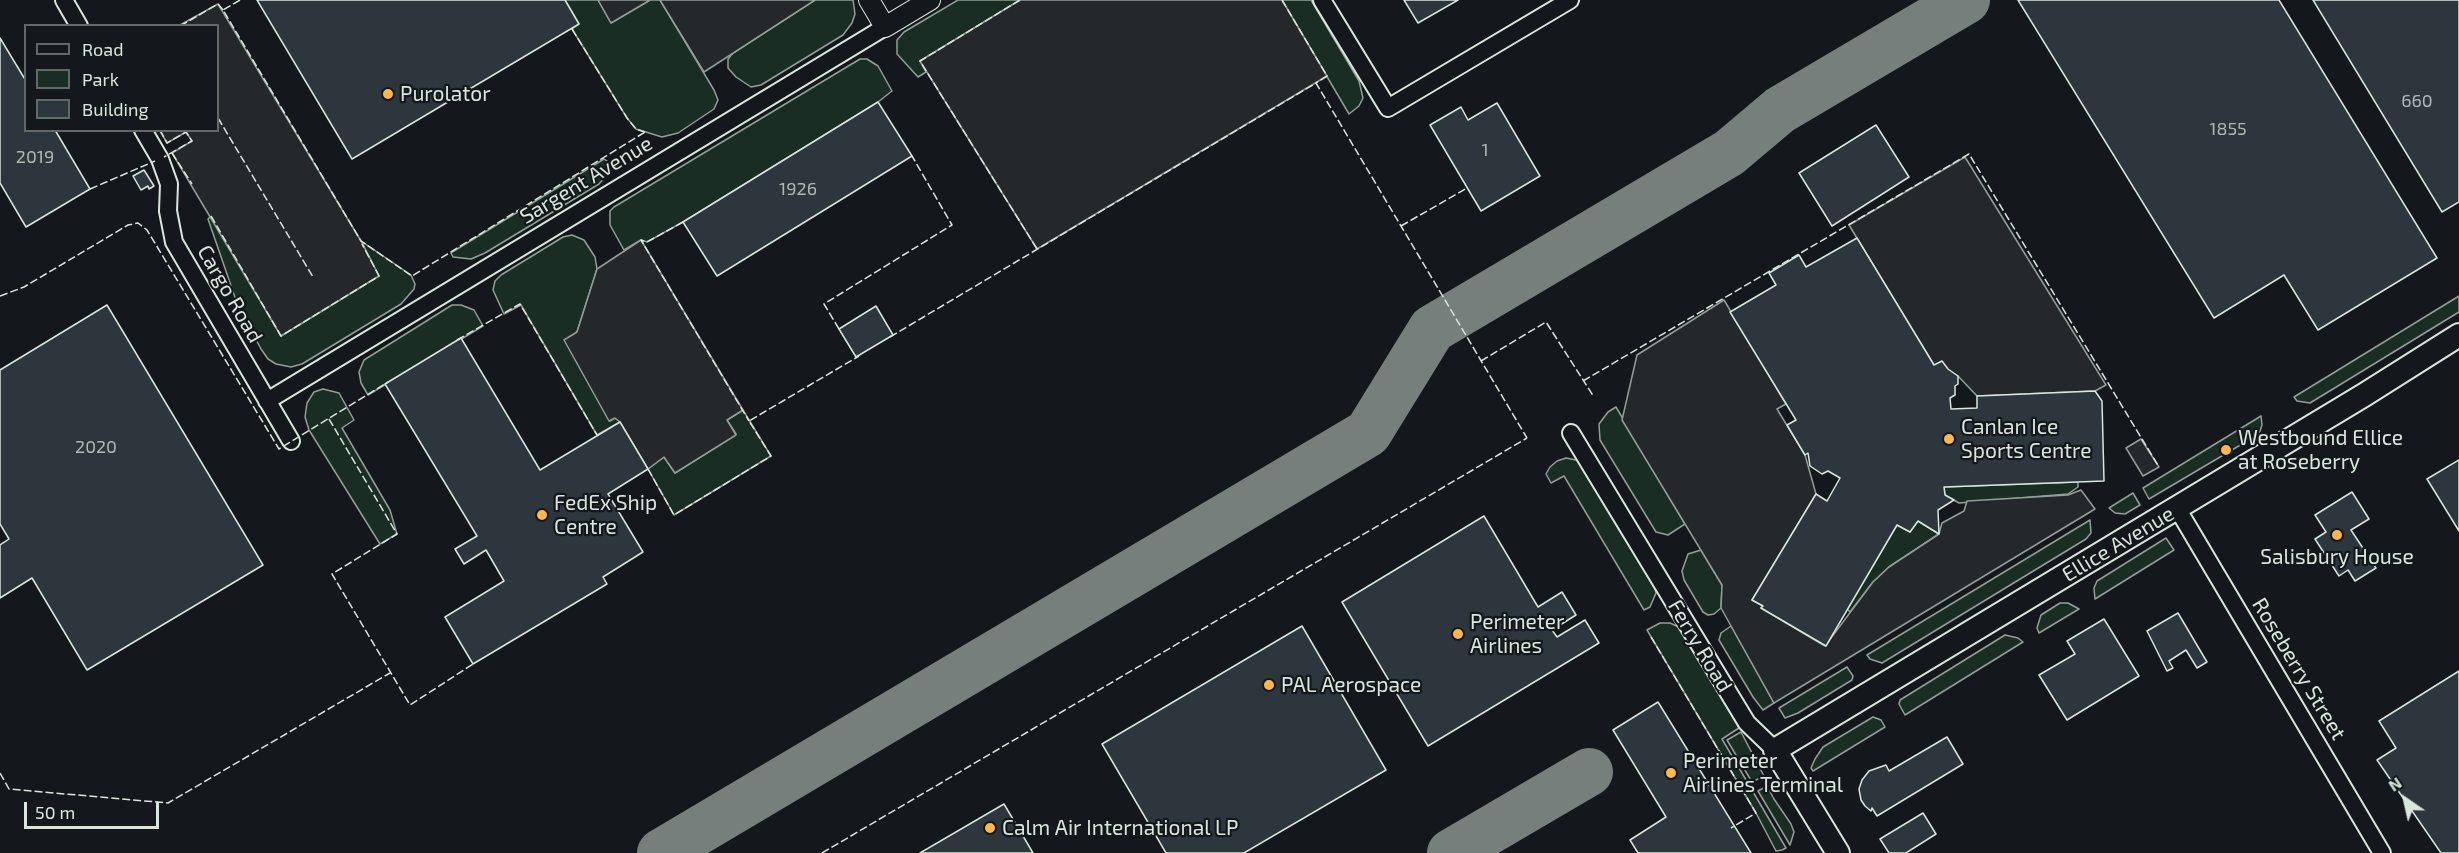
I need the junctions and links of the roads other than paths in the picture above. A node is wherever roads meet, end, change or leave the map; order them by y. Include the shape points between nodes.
1 (64, 0) edge
2 (869, 0) edge
3 (930, 0) edge
4 (1322, 0) edge
5 (1570, 0) edge
6 (78, 24) edge
7 (885, 27) junction
8 (144, 132) edge
9 (2459, 335) edge
10 (267, 401) junction
11 (1571, 433) dead end
12 (291, 441) dead end
13 (2177, 508) junction
14 (1775, 750) junction
15 (1838, 853) edge
16 (2382, 853) edge

1 - 6 street
2 - 7 street
3 - 7 street, Sargent Avenue
4 - 5 street via 1388,108
7 - 10 street, Sargent Avenue
8 - 10 street, Cargo Road via 169,184 168,211 174,242
9 - 13 main road, Ellice Avenue
10 - 12 street, Cargo Road
11 - 14 street, Ferry Road via 1747,723
13 - 14 main road, Ellice Avenue
13 - 16 street, Roseberry Street
14 - 15 main road, Ferry Road

